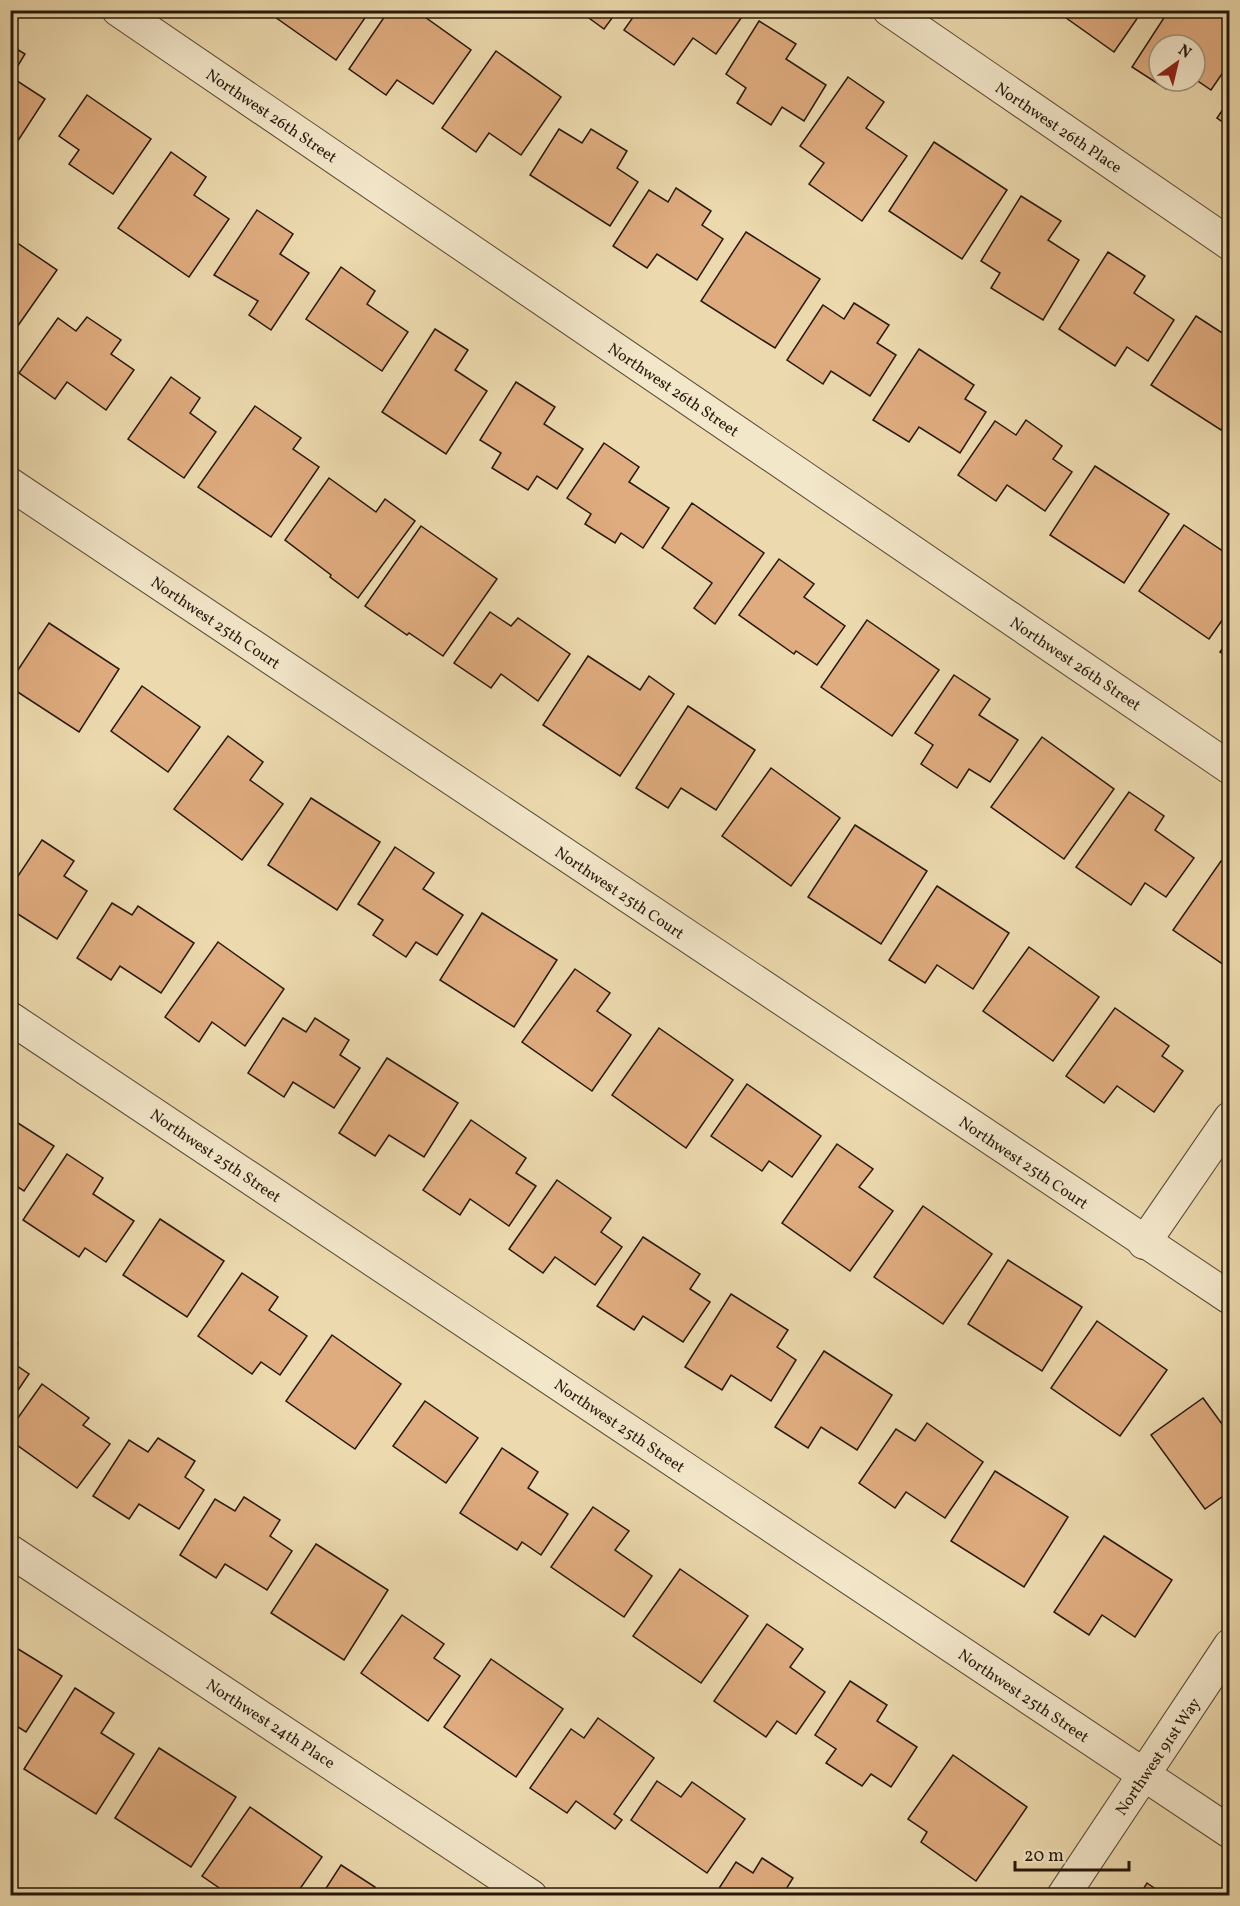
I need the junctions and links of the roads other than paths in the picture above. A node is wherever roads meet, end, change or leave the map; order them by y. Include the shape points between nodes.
1 (118, 10) edge
2 (889, 10) edge
3 (1230, 244) edge
4 (10, 484) edge
5 (1230, 768) edge
6 (10, 1018) edge
7 (1230, 1118) edge
8 (1144, 1243) junction
9 (1230, 1298) edge
10 (10, 1551) edge
11 (1230, 1645) edge
12 (1144, 1775) junction
13 (1230, 1832) edge
14 (531, 1896) edge
15 (1063, 1896) edge

1 - 5 street, Northwest 26th Street
2 - 3 street, Northwest 26th Place
4 - 8 street, Northwest 25th Court
6 - 12 street, Northwest 25th Street
7 - 8 street
8 - 9 street, Northwest 25th Court
10 - 14 street, Northwest 24th Place
11 - 12 street, Northwest 91st Way
12 - 13 street, Northwest 25th Street
12 - 15 street, Northwest 91st Way

